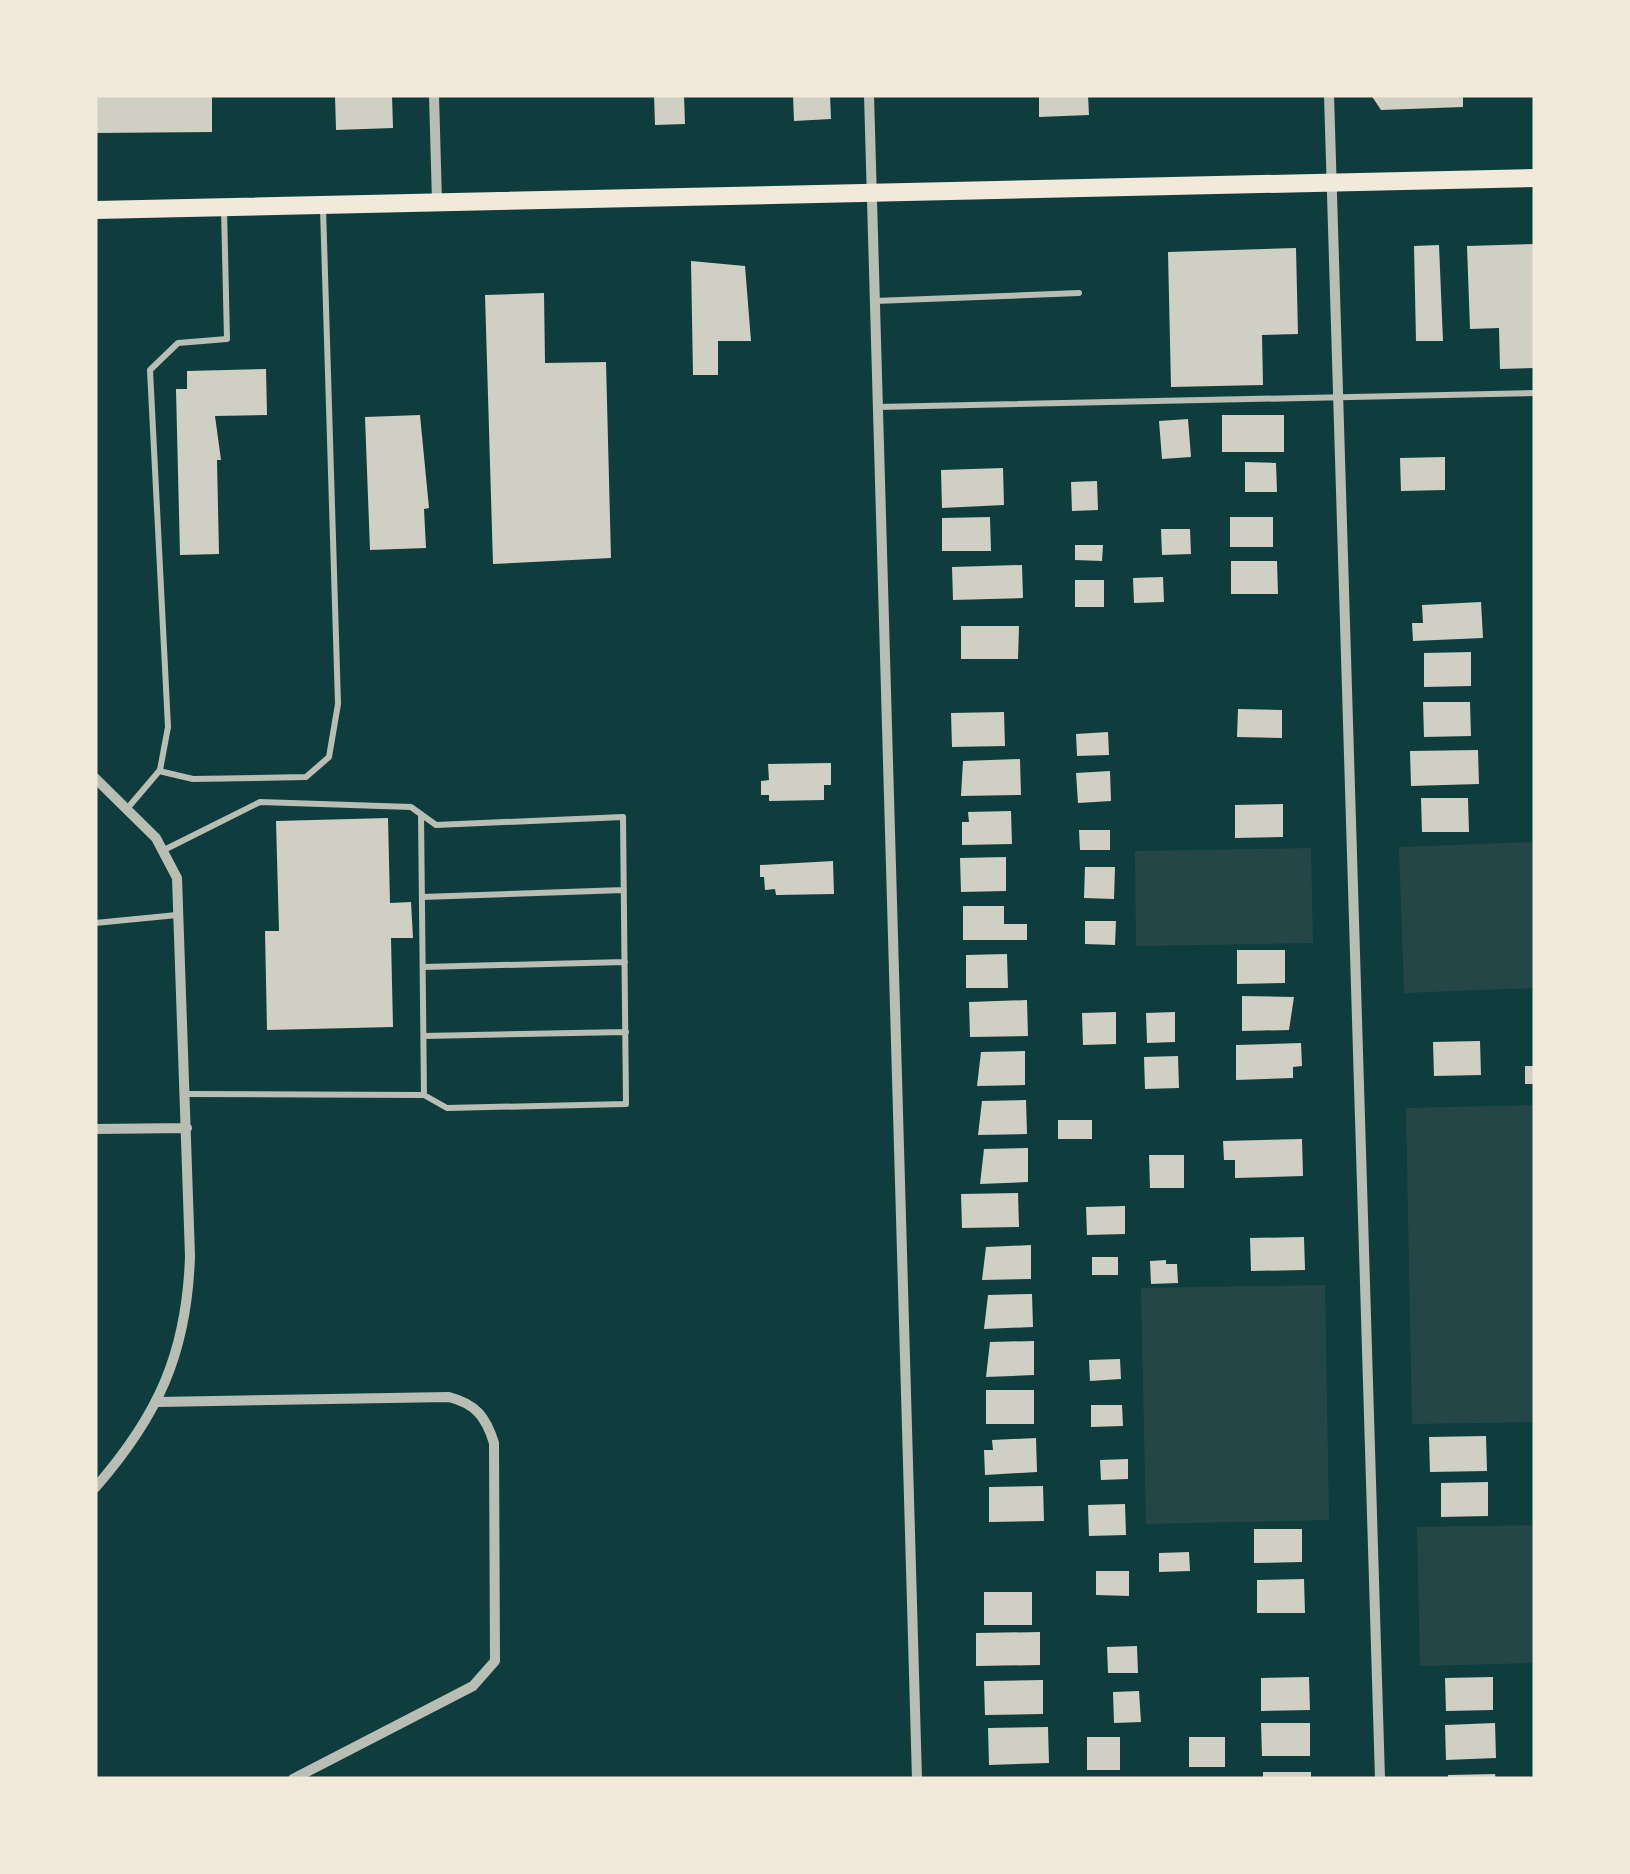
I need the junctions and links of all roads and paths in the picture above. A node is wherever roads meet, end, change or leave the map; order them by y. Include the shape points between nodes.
1 (434, 95) edge
2 (870, 95) edge
3 (1329, 95) edge
4 (1535, 178) edge
5 (1331, 183) junction
6 (872, 192) junction
7 (437, 202) junction
8 (323, 205) junction
9 (224, 207) junction
10 (95, 210) edge
11 (1078, 293) dead end
12 (875, 300) junction
13 (1535, 393) edge
14 (1338, 396) junction
15 (878, 408) junction
16 (158, 772) junction
17 (95, 778) edge
18 (125, 811) junction
19 (422, 814) junction
20 (164, 850) junction
21 (624, 890) junction
22 (422, 897) junction
23 (181, 915) junction
24 (95, 924) edge
25 (625, 962) junction
26 (423, 967) junction
27 (626, 1032) junction
28 (424, 1036) junction
29 (186, 1094) junction
30 (424, 1096) junction
31 (187, 1128) junction
32 (95, 1129) edge
33 (158, 1402) junction
34 (95, 1488) edge
35 (293, 1779) edge
36 (917, 1779) edge
37 (1380, 1779) edge

1 - 7 street
2 - 6 street
3 - 5 street
4 - 5 main road
5 - 6 main road
5 - 14 street
6 - 7 main road
6 - 12 street
7 - 8 main road
8 - 9 main road
8 - 16 lane via 338,704 329,757 306,777 193,779
9 - 10 main road
9 - 16 lane via 228,339 178,343 150,370 168,727
11 - 12 lane
12 - 15 street
13 - 14 lane
14 - 15 lane
14 - 37 street
15 - 36 street
16 - 18 lane
17 - 18 street
18 - 20 street
19 - 20 lane via 411,807 260,802
19 - 21 lane via 436,825 624,817
19 - 22 lane
20 - 23 street
21 - 22 lane
21 - 25 lane
22 - 26 lane
23 - 24 lane
23 - 29 street
25 - 26 lane
25 - 27 lane
26 - 28 lane
27 - 28 lane
27 - 30 lane via 626,1104 446,1108
28 - 30 lane
29 - 30 lane
29 - 31 street
31 - 32 street
31 - 33 street via 189,1288 180,1342
33 - 34 street
33 - 35 street via 449,1397 475,1407 488,1423 494,1443 495,1661 473,1686

